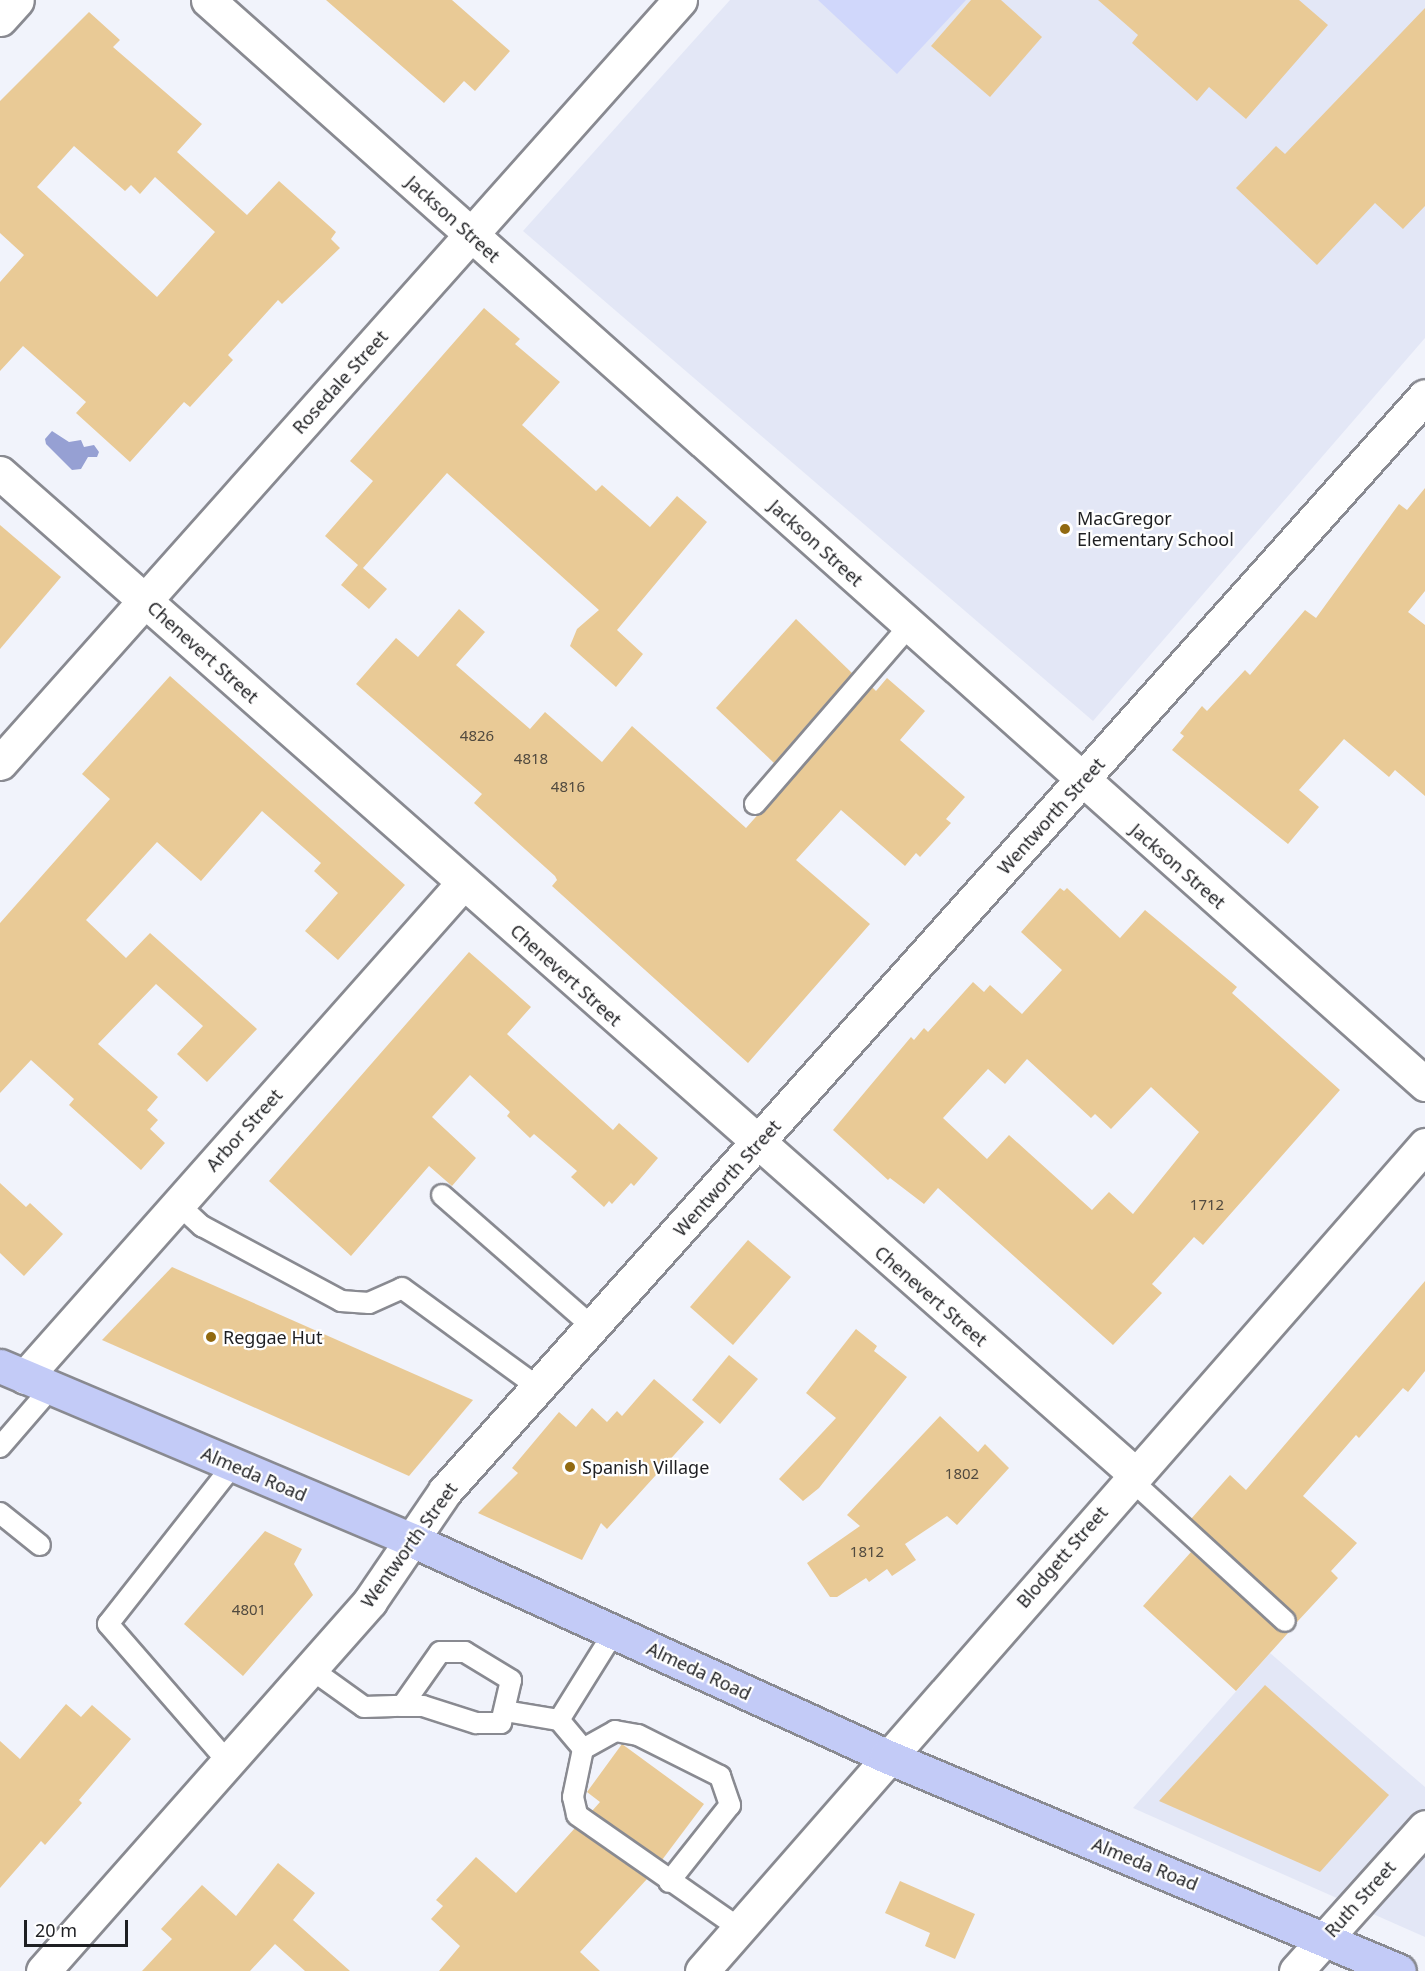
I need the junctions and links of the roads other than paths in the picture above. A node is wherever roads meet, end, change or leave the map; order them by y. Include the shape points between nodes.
1 (17, 0) edge
2 (208, 0) edge
3 (680, 0) edge
4 (0, 19) edge
5 (471, 235) junction
6 (1422, 407) edge
7 (0, 473) edge
8 (145, 600) junction
9 (909, 626) junction
10 (0, 763) edge
11 (1082, 781) junction
12 (755, 804) dead end
13 (463, 882) junction
14 (1425, 1084) edge
15 (757, 1144) junction
16 (1425, 1144) edge
17 (442, 1196) dead end
18 (178, 1204) junction
19 (593, 1326) junction
20 (25, 1377) edge
21 (538, 1387) junction
22 (0, 1447) edge
23 (233, 1465) junction
24 (1132, 1477) junction
25 (0, 1513) edge
26 (414, 1541) junction
27 (40, 1545) dead end
28 (1285, 1621) dead end
29 (614, 1632) junction
30 (310, 1669) junction
31 (402, 1706) junction
32 (505, 1711) junction
33 (560, 1720) junction
34 (583, 1749) junction
35 (886, 1756) junction
36 (228, 1762) junction
37 (1425, 1827) edge
38 (669, 1882) junction
39 (739, 1928) junction
40 (1325, 1938) junction
41 (43, 1971) edge
42 (702, 1971) edge
43 (1296, 1971) edge
44 (1399, 1971) edge

1 - 4 street
2 - 5 street, Jackson Street
3 - 5 street, Rosedale Street
5 - 8 street, Rosedale Street
5 - 9 street, Jackson Street
6 - 11 street, Wentworth Street
7 - 8 street, Chenevert Street
8 - 10 street, Rosedale Street
8 - 13 street, Chenevert Street
9 - 11 street, Jackson Street
9 - 12 lane
11 - 14 street, Jackson Street
11 - 15 street, Wentworth Street
13 - 15 street, Chenevert Street
13 - 18 street, Arbor Street
15 - 19 street, Wentworth Street
15 - 24 street, Chenevert Street
16 - 24 street, Blodgett Street
17 - 19 lane
18 - 20 street, Arbor Street
18 - 21 lane via 202,1226 340,1301 369,1303 402,1288
19 - 21 street, Wentworth Street
20 - 22 lane
20 - 23 main road, Almeda Road
21 - 26 street, Wentworth Street via 445,1491
23 - 26 main road, Almeda Road
23 - 36 lane via 108,1623
24 - 28 lane
24 - 35 street, Blodgett Street
25 - 27 lane
26 - 29 main road, Almeda Road
26 - 30 street, Wentworth Street via 370,1601
29 - 33 lane
29 - 35 main road, Almeda Road
30 - 31 lane via 364,1707
30 - 36 street, Wentworth Street
31 - 32 lane via 423,1706 476,1723 501,1723
31 - 32 lane via 440,1652 465,1652 511,1680
32 - 33 lane
33 - 34 lane
34 - 38 lane via 573,1797 577,1815
34 - 38 lane via 615,1731 638,1735 720,1776 729,1805
35 - 39 street, Blodgett Street
35 - 40 main road, Almeda Road
36 - 41 street, Wentworth Street
37 - 40 street, Ruth Street
38 - 39 lane
39 - 42 street, Blodgett Street
40 - 43 street, Ruth Street
40 - 44 main road, Almeda Road

